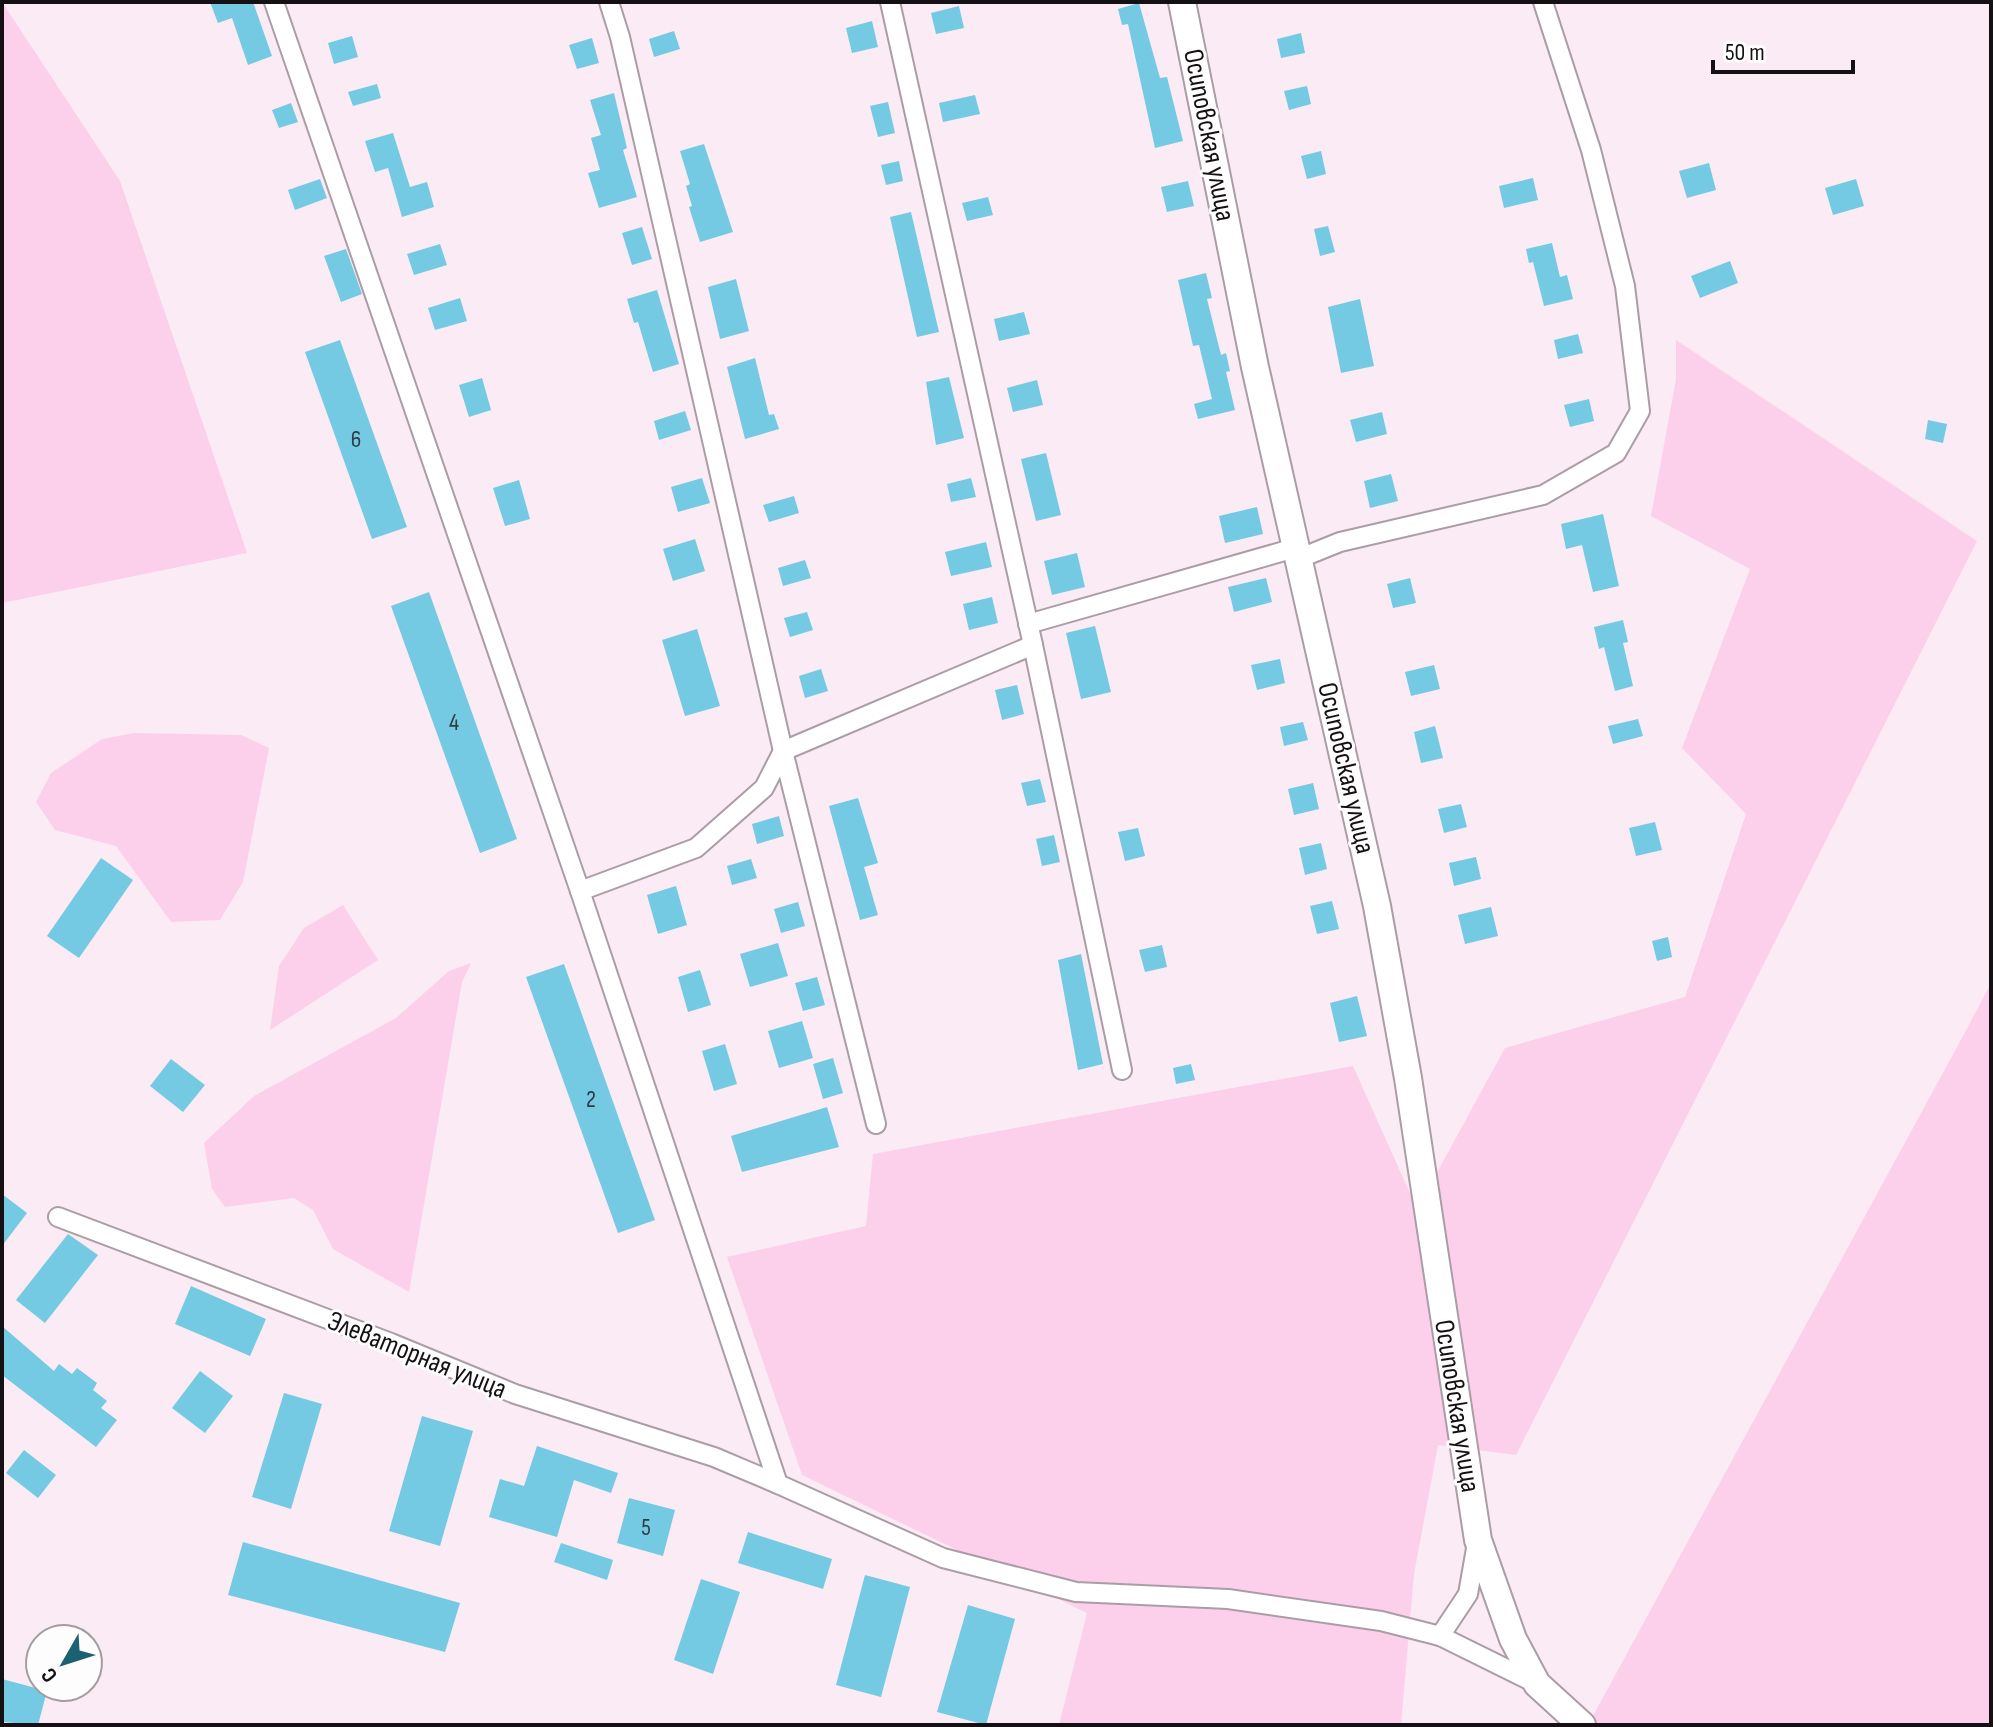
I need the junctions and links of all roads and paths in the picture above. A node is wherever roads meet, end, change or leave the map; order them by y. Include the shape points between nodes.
1 (274, 2) edge
2 (609, 2) edge
3 (890, 2) edge
4 (1182, 2) edge
5 (1543, 2) edge
6 (1297, 553) junction
7 (1028, 624) junction
8 (1033, 645) junction
9 (783, 751) junction
10 (580, 891) junction
11 (1122, 1070) dead end
12 (876, 1124) dead end
13 (58, 1217) dead end
14 (778, 1484) junction
15 (1478, 1540) junction
16 (1440, 1636) junction
17 (1537, 1684) junction
18 (1582, 1725) edge

1 - 10 street
2 - 9 street
3 - 7 street
4 - 6 street, Осиповская улица
5 - 6 street via 1591,150 1625,286 1640,411 1616,453 1543,495
6 - 7 street
6 - 15 street, Осиповская улица via 1377,906
7 - 8 street
8 - 9 street
8 - 11 street
9 - 10 street via 764,788 696,848
9 - 12 street
10 - 14 street
13 - 14 street, Элеваторная улица via 515,1394 714,1457
14 - 16 street, Элеваторная улица via 943,1558 1076,1592 1228,1599 1381,1621
15 - 16 street via 1468,1594
15 - 17 street via 1513,1639
16 - 17 street, Элеваторная улица
17 - 18 street

